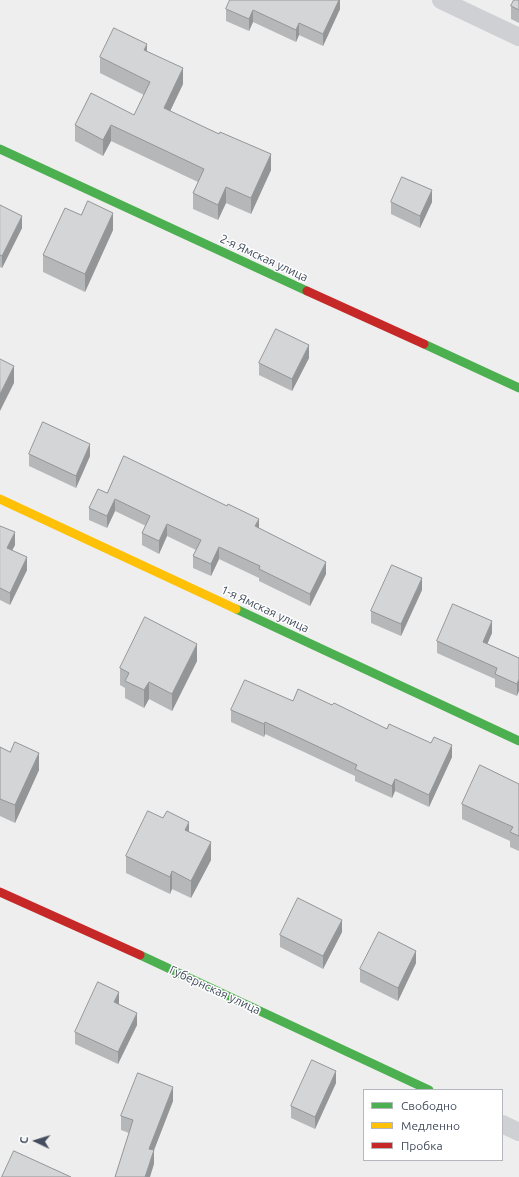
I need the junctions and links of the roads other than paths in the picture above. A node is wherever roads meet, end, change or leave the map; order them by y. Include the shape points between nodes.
1 (441, 0) edge
2 (519, 37) edge
3 (0, 149) edge
4 (519, 388) edge
5 (0, 499) edge
6 (519, 741) edge
7 (0, 892) edge
8 (426, 1089) edge
9 (503, 1124) edge
10 (519, 1132) edge

1 - 2 street
3 - 4 street, 2-я Ямская улица
5 - 6 street, 1-я Ямская улица
7 - 8 street, Губернская улица
9 - 10 street

